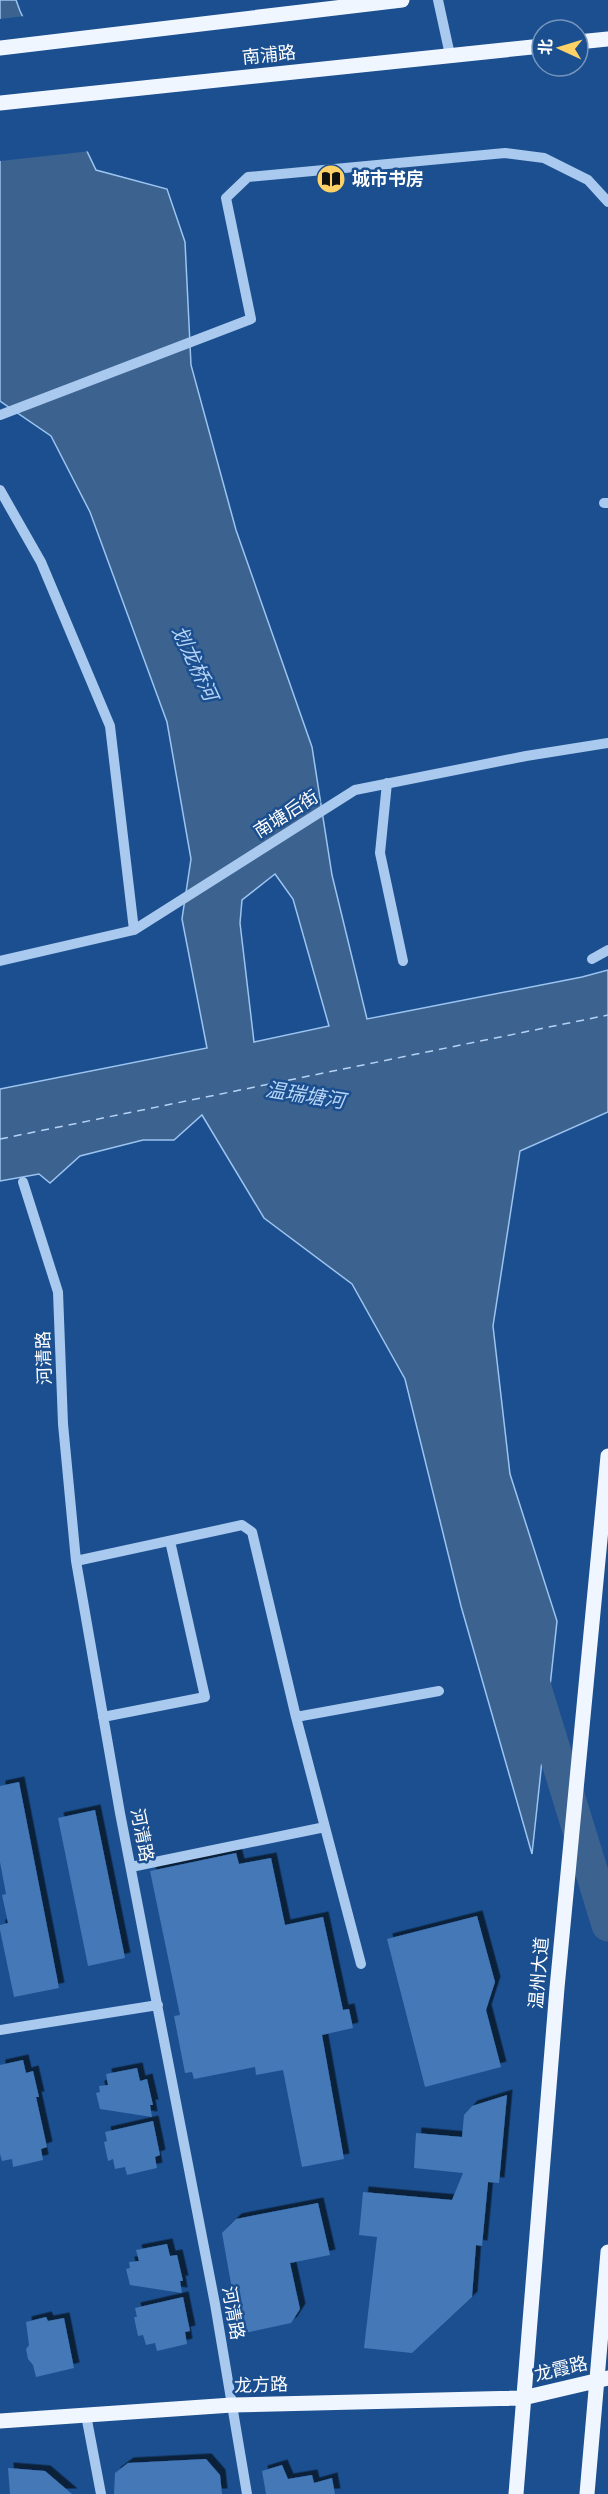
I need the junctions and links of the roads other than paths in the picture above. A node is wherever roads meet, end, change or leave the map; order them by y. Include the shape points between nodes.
1 (402, 0) edge
2 (438, 0) edge
3 (608, 39) edge
4 (590, 41) edge
5 (530, 46) edge
6 (0, 48) edge
7 (450, 55) junction
8 (0, 103) edge
9 (608, 202) edge
10 (1, 414) edge
11 (0, 490) edge
12 (608, 743) edge
13 (387, 783) junction
14 (134, 930) junction
15 (608, 950) edge
16 (592, 959) dead end
17 (0, 961) edge
18 (403, 961) dead end
19 (23, 1182) dead end
20 (608, 1456) edge
21 (170, 1541) junction
22 (76, 1561) junction
23 (439, 1691) dead end
24 (103, 1717) junction
25 (296, 1717) junction
26 (325, 1827) junction
27 (131, 1867) junction
28 (361, 1964) dead end
29 (158, 2005) junction
30 (0, 2030) edge
31 (608, 2252) edge
32 (602, 2379) edge
33 (523, 2398) junction
34 (232, 2404) junction
35 (86, 2415) junction
36 (0, 2421) edge
37 (101, 2494) edge
38 (247, 2494) edge
39 (516, 2494) edge
40 (587, 2494) edge

1 - 6 main road
2 - 7 street
3 - 4 main road
5 - 7 main road, 南浦路
7 - 8 main road, 南浦路
9 - 10 street via 588,180 544,158 505,153 248,177 226,198 251,319
11 - 14 street via 41,562 110,726
12 - 13 street, 南塘后街
13 - 14 street, 南塘后街 via 355,790
13 - 18 street via 380,853
14 - 17 street, 南塘后街
15 - 16 street
19 - 22 street, 河清路 via 58,1292 63,1424
20 - 33 main road, 温州大道
21 - 22 street
21 - 24 street via 205,1697
21 - 25 street via 242,1525 252,1532
22 - 24 street, 河清路
23 - 25 street
24 - 27 street, 河清路
25 - 26 street
26 - 27 street
26 - 28 street
27 - 29 street, 河清路
29 - 30 street
29 - 34 street, 河清路
31 - 32 main road
32 - 33 main road, 龙霞路
32 - 40 main road
33 - 34 main road, 龙方路
33 - 39 main road, 温州大道
34 - 35 main road, 龙方路
34 - 38 street, 河清路
35 - 36 main road, 龙方路
35 - 37 street

